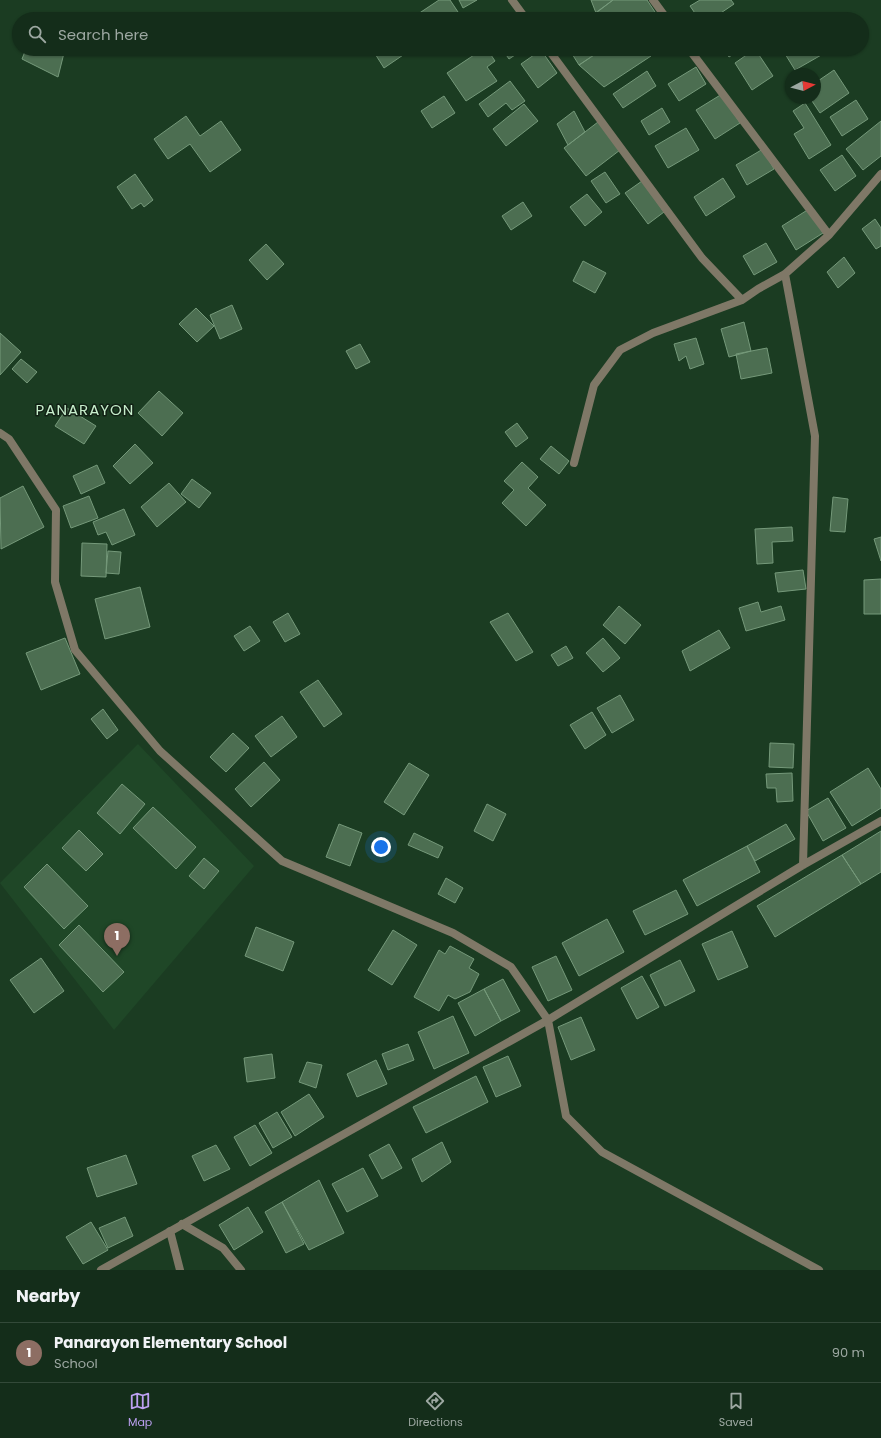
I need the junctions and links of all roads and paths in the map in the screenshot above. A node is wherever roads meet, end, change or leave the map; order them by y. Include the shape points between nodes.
1 (512, 0) edge
2 (652, 0) edge
3 (521, 12) edge
4 (661, 12) edge
5 (553, 56) edge
6 (694, 56) edge
7 (881, 174) edge
8 (829, 235) junction
9 (785, 274) junction
10 (742, 300) junction
11 (0, 432) edge
12 (574, 463) dead end
13 (881, 821) edge
14 (803, 865) junction
15 (548, 1020) junction
16 (182, 1224) junction
17 (170, 1231) junction
18 (101, 1270) edge
19 (180, 1270) edge
20 (241, 1270) edge
21 (819, 1270) edge

1 - 3 street
2 - 4 street
5 - 10 street via 702,258
6 - 8 street
7 - 8 street
8 - 9 street
9 - 10 street
9 - 14 street via 815,436
10 - 12 street via 653,333 620,350 594,385
11 - 15 street via 9,439 56,510 55,582 76,650 160,751 282,861 453,933 511,967
13 - 14 street
14 - 15 street
15 - 16 street
15 - 21 street via 566,1116 602,1152
16 - 17 street
16 - 20 street via 223,1248
17 - 18 street
17 - 19 street

